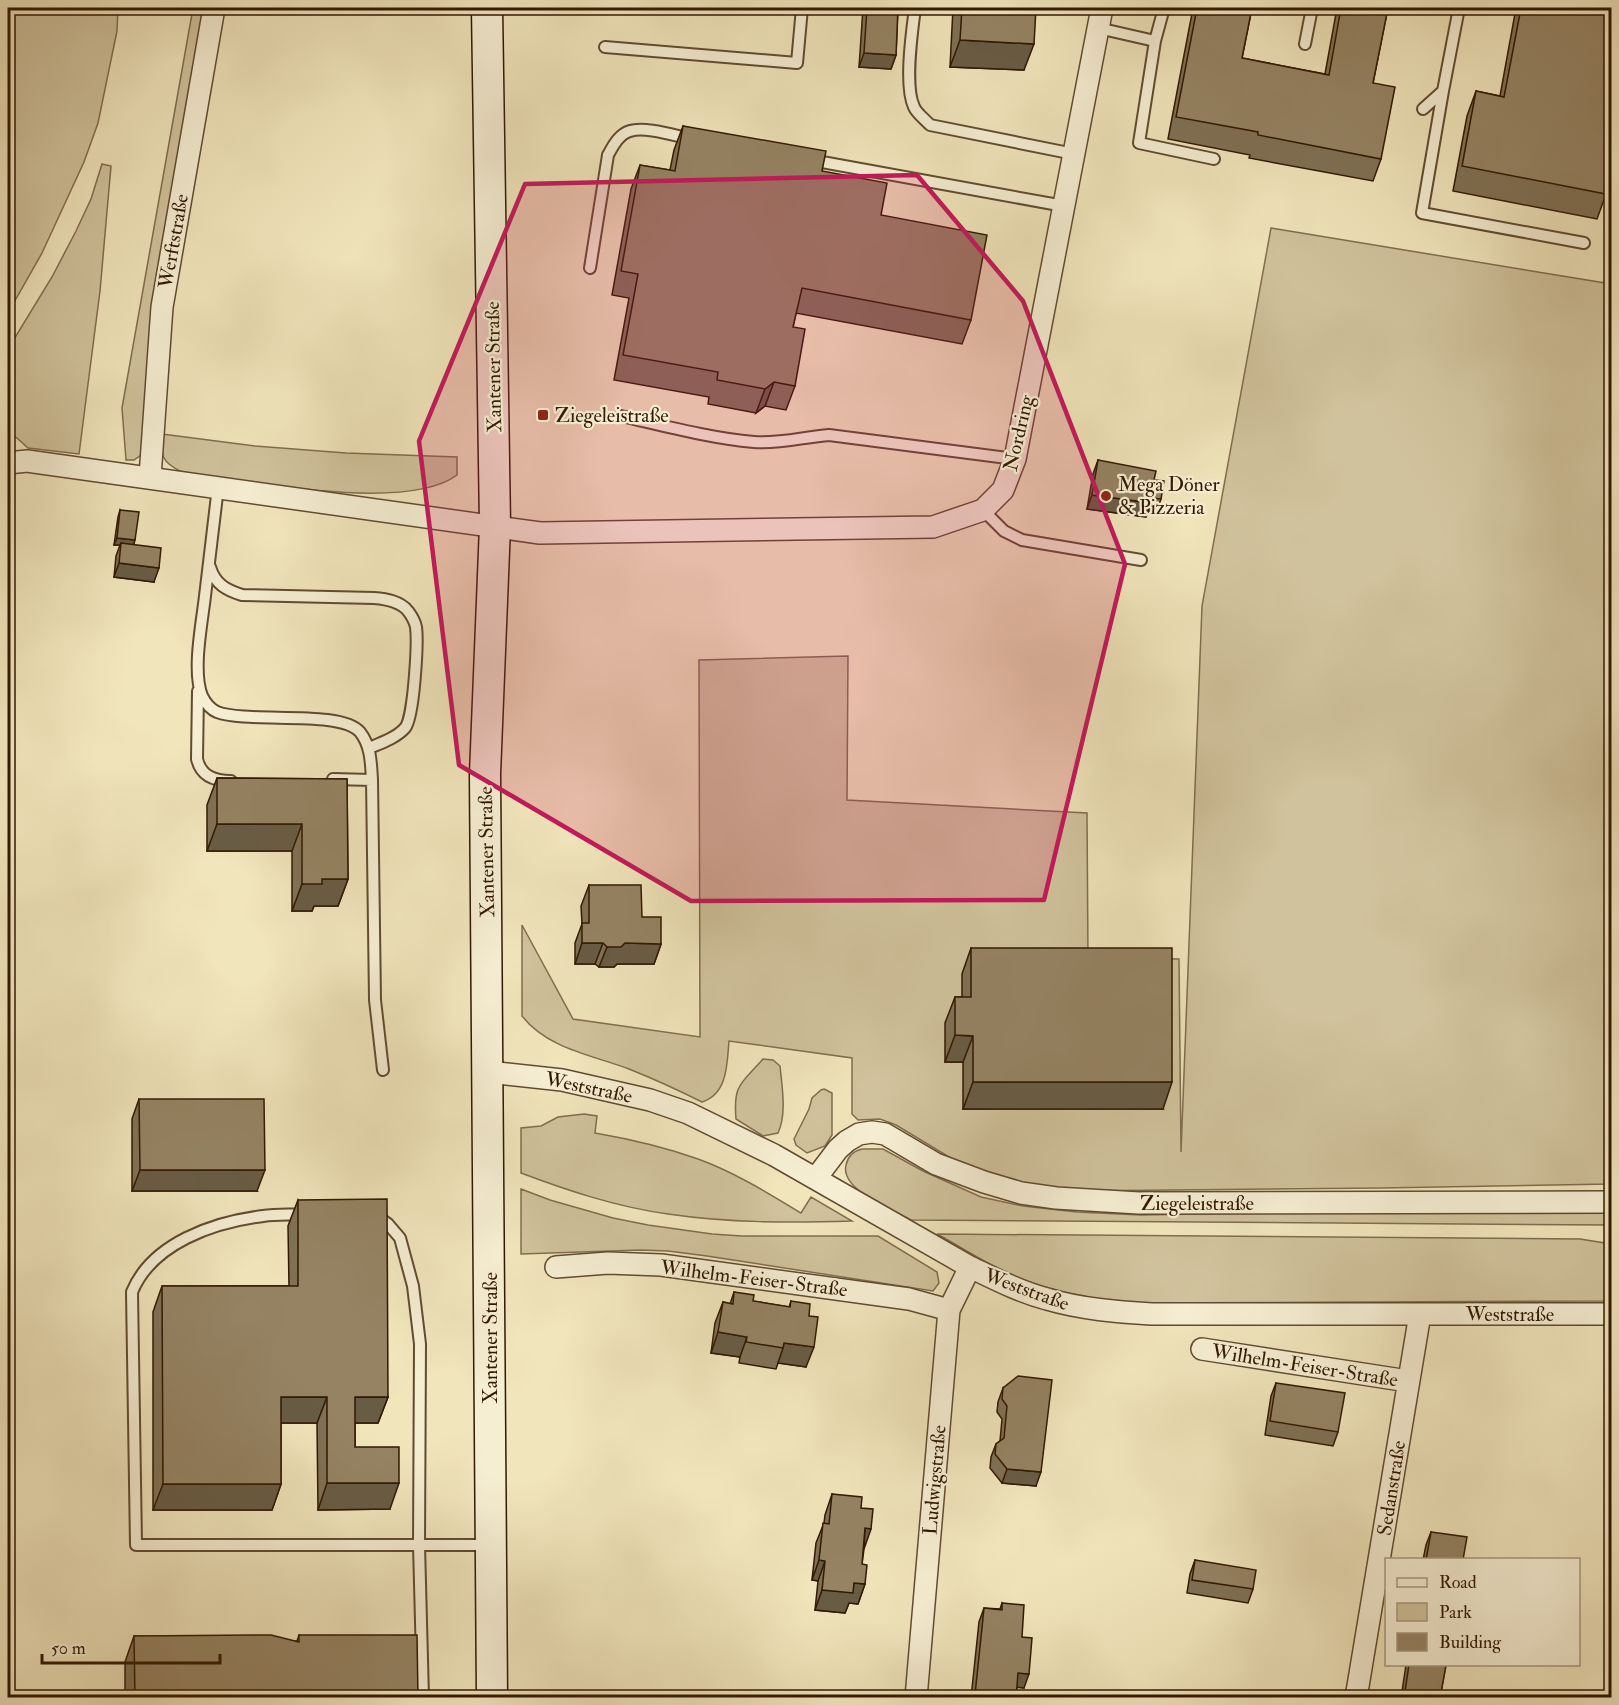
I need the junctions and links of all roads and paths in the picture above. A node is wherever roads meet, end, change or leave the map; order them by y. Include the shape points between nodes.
1 (214, 8) edge
2 (487, 8) edge
3 (801, 8) edge
4 (915, 8) edge
5 (1164, 8) edge
6 (1312, 8) edge
7 (1459, 8) edge
8 (1100, 18) edge
9 (1155, 41) junction
10 (1305, 44) dead end
11 (605, 47) dead end
12 (1443, 90) junction
13 (1423, 109) dead end
14 (701, 141) edge
15 (1074, 154) junction
16 (795, 158) edge
17 (1215, 159) dead end
18 (1064, 206) junction
19 (1584, 243) dead end
20 (590, 268) dead end
21 (621, 416) dead end
22 (1015, 459) junction
23 (8, 463) edge
24 (150, 477) junction
25 (218, 487) junction
26 (983, 510) junction
27 (495, 526) junction
28 (1141, 560) dead end
29 (209, 561) junction
30 (198, 681) junction
31 (369, 748) junction
32 (322, 780) edge
33 (372, 780) junction
34 (245, 781) edge
35 (382, 1070) dead end
36 (488, 1072) junction
37 (816, 1178) junction
38 (1611, 1202) edge
39 (318, 1214) edge
40 (367, 1214) edge
41 (556, 1267) dead end
42 (970, 1267) junction
43 (949, 1310) junction
44 (1420, 1314) junction
45 (1611, 1314) edge
46 (1202, 1349) dead end
47 (1408, 1381) junction
48 (419, 1545) junction
49 (491, 1545) junction
50 (423, 1698) edge
51 (492, 1698) edge
52 (916, 1698) edge
53 (1356, 1698) edge

1 - 24 street, Werftstraße via 162,307
2 - 27 main road, Xantener Straße
3 - 11 lane via 797,63
4 - 15 lane via 909,53 911,89 914,108 930,125
5 - 9 lane
6 - 10 lane
7 - 12 lane
8 - 9 lane
8 - 15 street, Nordring
9 - 17 lane via 1139,143
12 - 13 lane
12 - 19 lane via 1422,213
14 - 20 lane via 630,130 614,143 608,155
15 - 18 street, Nordring
16 - 18 lane
18 - 22 street, Nordring
21 - 22 lane via 755,442 829,435
22 - 26 street, Nordring via 1003,490
23 - 24 street via 27,461
24 - 25 street
25 - 27 street
25 - 29 lane
26 - 27 street, Nordring via 933,527 540,533
26 - 28 lane via 1004,531 1022,540
27 - 36 main road, Xantener Straße via 485,774
29 - 30 lane
29 - 31 lane via 220,586 242,595 374,598 392,600 408,610 416,625 417,641 412,709 407,726
30 - 31 lane via 206,703 218,712 351,724
30 - 34 lane via 199,768 207,777
31 - 33 lane
32 - 33 lane
33 - 35 lane via 375,1000
36 - 37 street, Weststraße via 562,1080 650,1100 734,1134
36 - 49 main road, Xantener Straße
37 - 38 street, Ziegeleistraße via 847,1141 872,1132 885,1134 936,1164 984,1182 1056,1198 1139,1203
37 - 42 street, Weststraße
39 - 48 lane via 265,1215 219,1224 173,1246 138,1276 132,1292 135,1545
40 - 48 lane via 382,1219 400,1238 413,1286 420,1344
41 - 43 street, Wilhelm-Feiser-Straße via 608,1263 661,1265 909,1299
42 - 43 street, Ludwigstraße
42 - 44 street, Weststraße via 1046,1299 1115,1312
43 - 52 street, Ludwigstraße
44 - 45 street, Weststraße
44 - 47 street, Sedanstraße
46 - 47 street, Wilhelm-Feiser-Straße
47 - 53 street, Sedanstraße
48 - 49 lane
48 - 50 lane
49 - 51 main road, Xantener Straße

